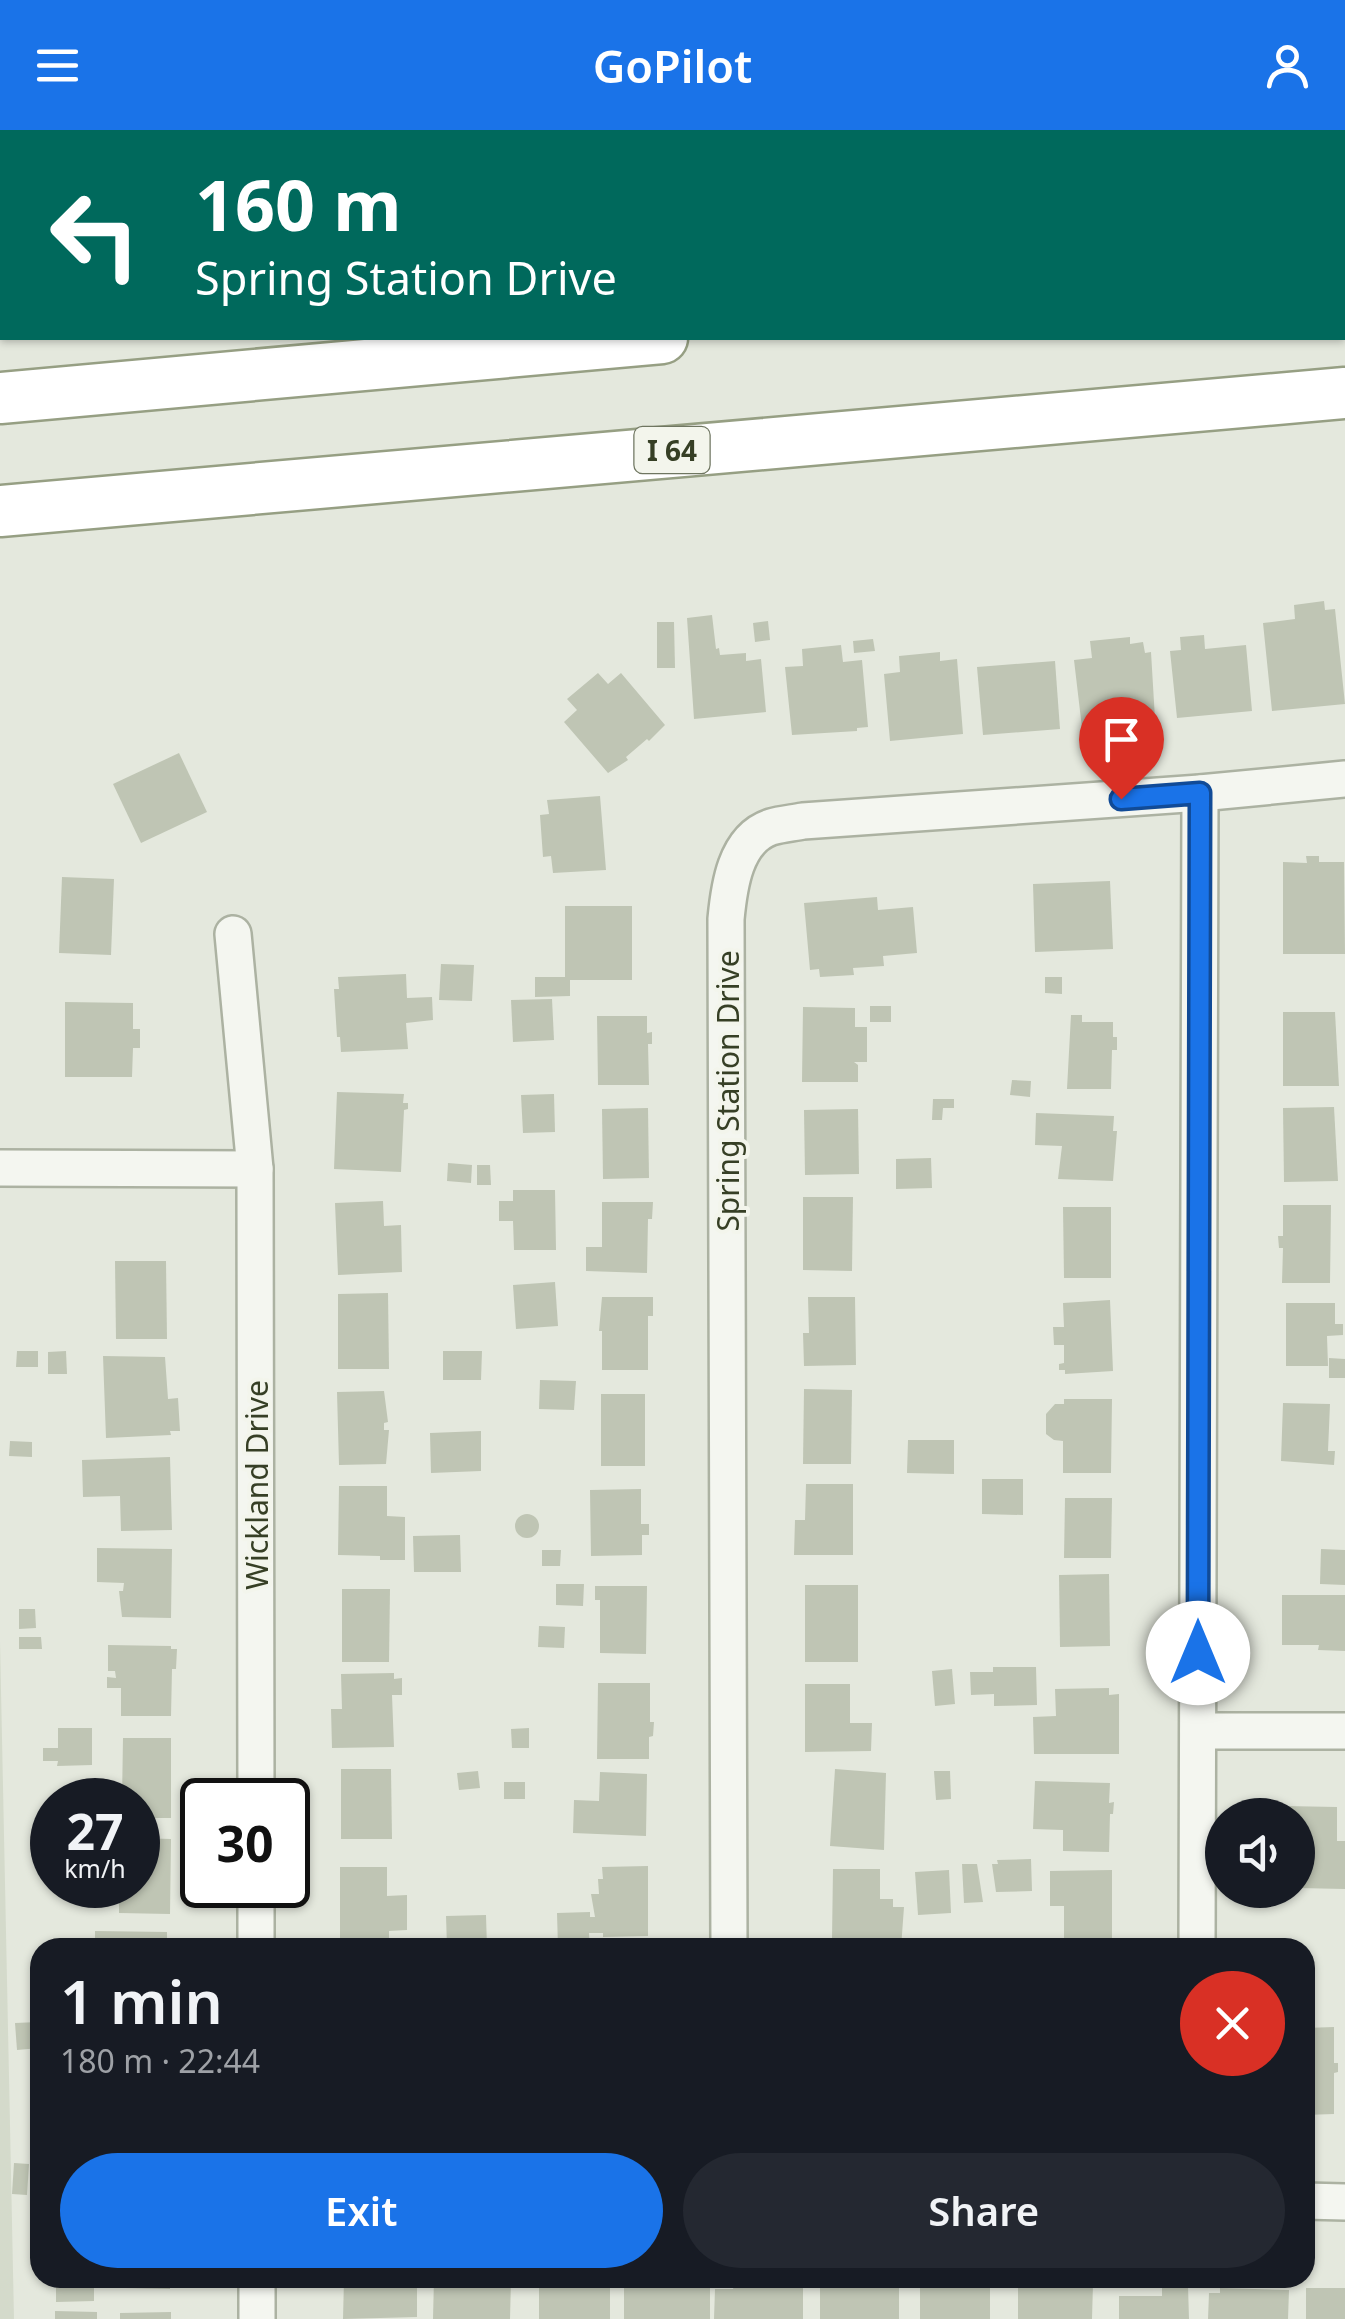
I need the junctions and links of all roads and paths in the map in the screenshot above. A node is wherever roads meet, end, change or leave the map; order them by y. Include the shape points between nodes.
1 (640, 340) edge
2 (1345, 393) edge
3 (0, 398) edge
4 (0, 511) edge
5 (1345, 780) edge
6 (1200, 793) junction
7 (233, 934) dead end
8 (0, 1168) edge
9 (256, 1169) junction
10 (1198, 1731) junction
11 (1345, 1731) edge
12 (256, 1778) edge
13 (256, 1908) edge
14 (256, 1938) edge
15 (730, 1938) edge
16 (1197, 1938) edge
17 (1315, 2202) edge
18 (1345, 2202) edge
19 (256, 2288) edge
20 (257, 2319) edge

1 - 3 highway
2 - 4 highway, I 64
5 - 6 street, Spring Station Drive
6 - 10 street
6 - 15 street, Spring Station Drive via 803,821 757,834 739,858 726,919
7 - 9 street, Wickland Drive
8 - 9 street
9 - 12 street, Wickland Drive
10 - 11 street
10 - 16 street
13 - 14 street
17 - 18 street
19 - 20 street

